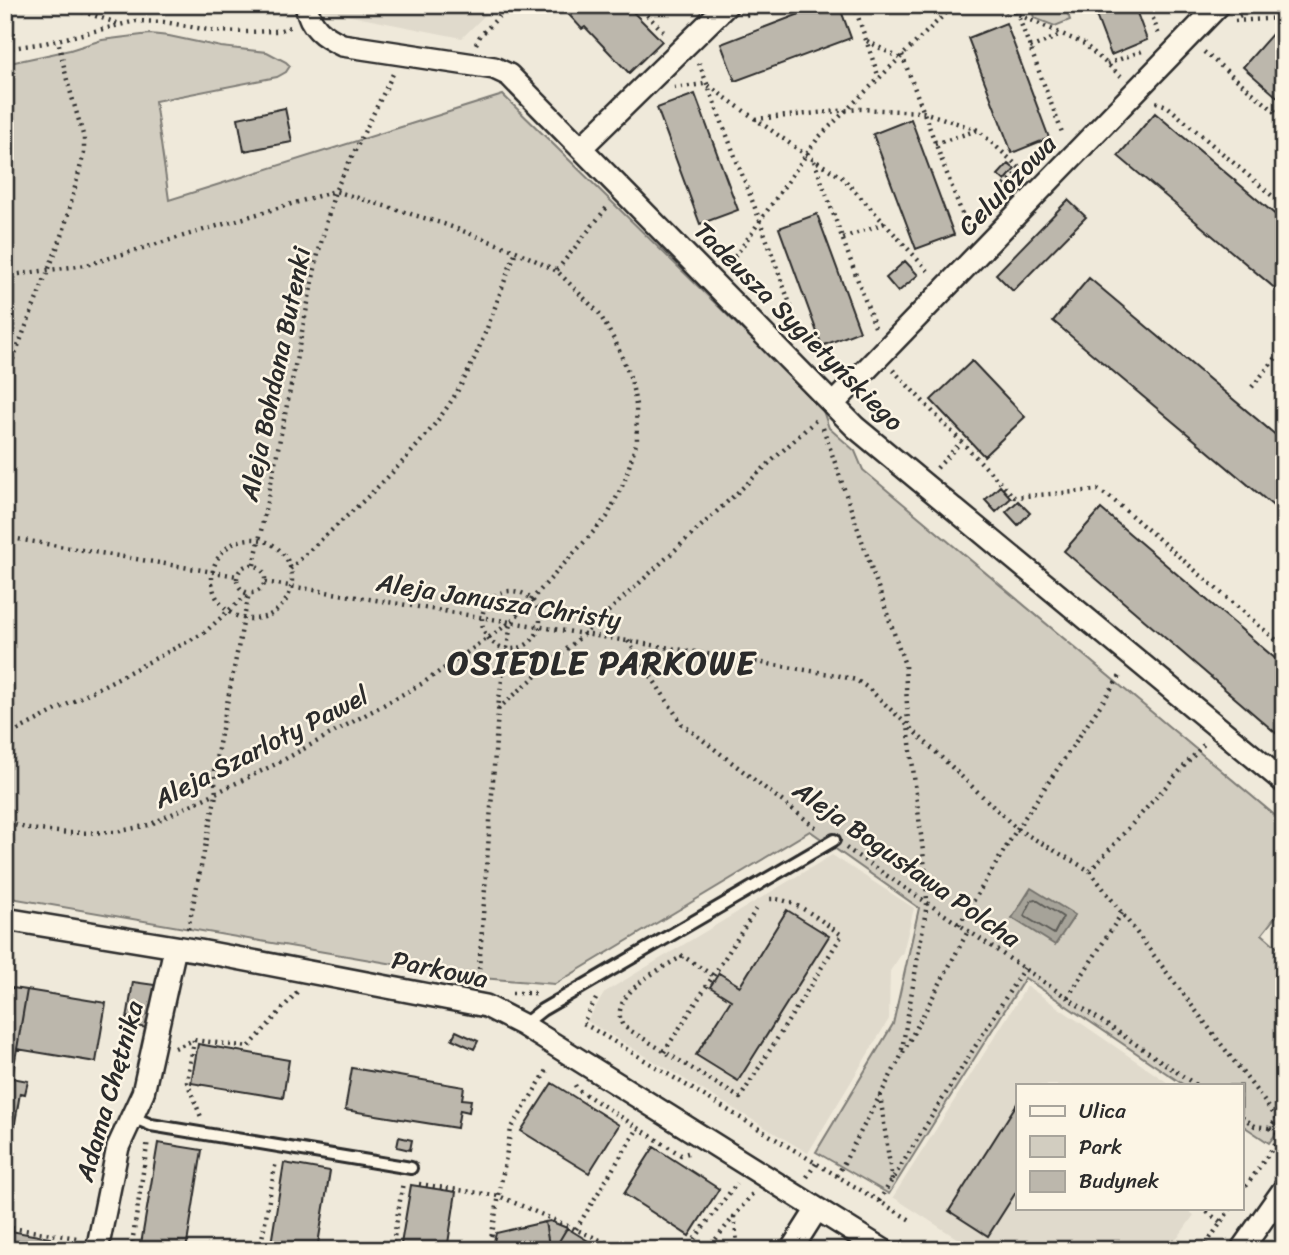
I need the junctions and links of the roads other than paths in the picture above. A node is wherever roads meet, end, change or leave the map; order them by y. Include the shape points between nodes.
1 (735, 11) edge
2 (1222, 13) edge
3 (310, 18) edge
4 (581, 148) junction
5 (827, 410) junction
6 (1284, 782) edge
7 (834, 840) road end
8 (5, 919) edge
9 (181, 940) junction
10 (523, 1025) junction
11 (132, 1117) junction
12 (411, 1168) dead end
13 (1284, 1189) edge
14 (817, 1209) junction
15 (892, 1244) edge
16 (97, 1250) edge
17 (790, 1250) edge
18 (1241, 1250) edge

1 - 4 street via 690,56
2 - 5 street, Celulozowa via 1164,51 1144,96
3 - 4 street, Tadeusza Sygietyńskiego via 327,38 342,45 494,68 509,75
4 - 5 street, Tadeusza Sygietyńskiego
5 - 6 street, Tadeusza Sygietyńskiego via 855,427
7 - 10 lane
8 - 9 street, Parkowa
9 - 10 street, Parkowa via 474,1003
9 - 11 street, Adama Chętnika
10 - 14 street, Parkowa
11 - 12 lane via 151,1125
11 - 16 street, Adama Chętnika via 118,1147
13 - 18 street
14 - 15 street, Parkowa
14 - 17 street

